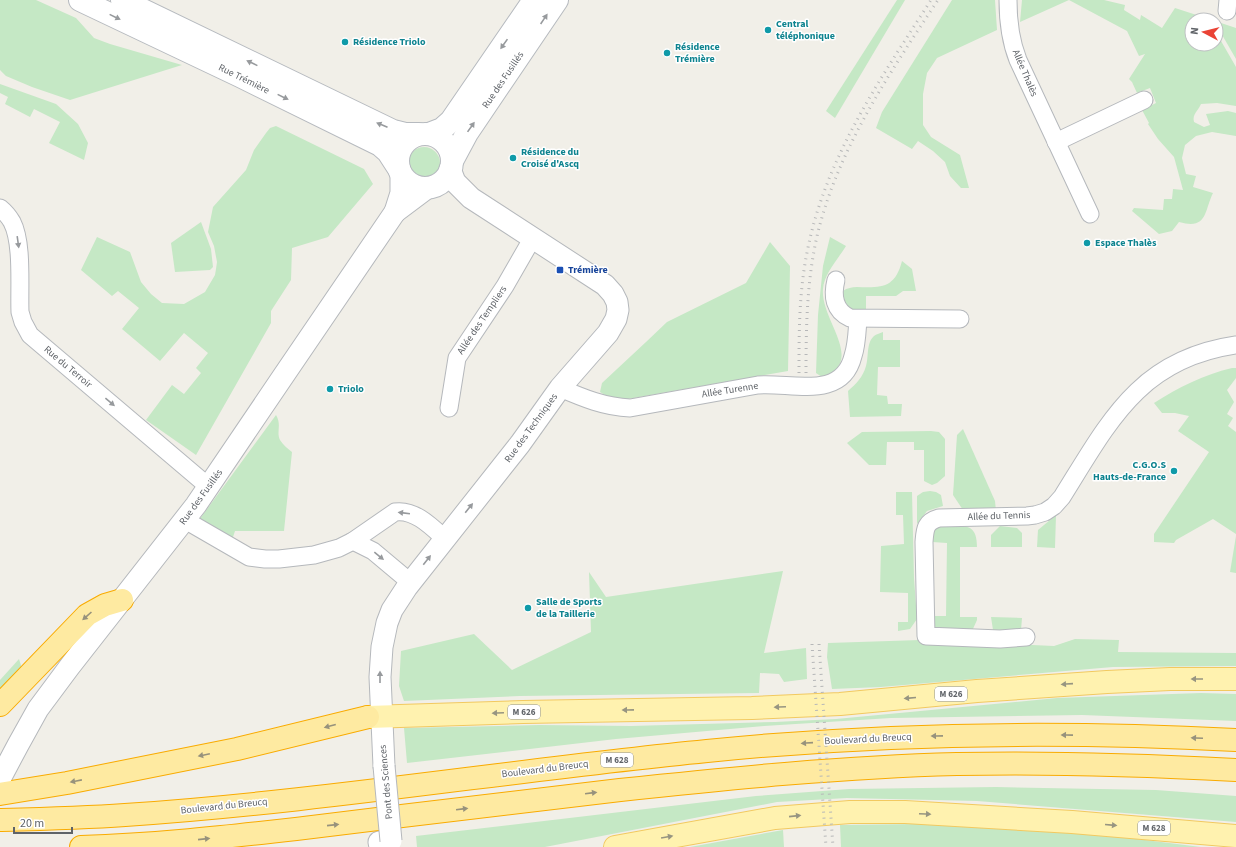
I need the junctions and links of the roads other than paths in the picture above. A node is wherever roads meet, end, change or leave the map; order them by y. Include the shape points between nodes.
1 (80, 0) edge
2 (122, 0) edge
3 (534, 0) edge
4 (557, 0) edge
5 (1008, 0) edge
6 (1144, 100) dead end
7 (424, 134) junction
8 (1056, 142) junction
9 (451, 165) junction
10 (400, 171) junction
11 (430, 187) junction
12 (471, 198) junction
13 (0, 208) edge
14 (395, 212) junction
15 (1090, 214) dead end
16 (532, 239) junction
17 (836, 280) dead end
18 (858, 319) junction
19 (960, 319) dead end
20 (1236, 345) edge
21 (560, 388) junction
22 (449, 408) dead end
23 (209, 487) junction
24 (185, 520) junction
25 (444, 538) junction
26 (353, 541) junction
27 (410, 582) junction
28 (122, 600) junction
29 (1026, 637) dead end
30 (1236, 678) edge
31 (0, 705) edge
32 (375, 717) junction
33 (1236, 740) edge
34 (1236, 770) edge
35 (1, 785) edge
36 (0, 820) edge
37 (1236, 836) edge
38 (386, 844) edge
39 (81, 847) edge
40 (615, 847) edge

1 -> 10 main road, Rue Trémière via 380,145 388,152
7 -> 2 main road, Rue Trémière via 394,131
3 -> 7 main road, Rue des Fusillés via 451,121 442,129
9 -> 4 main road, Rue des Fusillés via 467,132
5 - 8 street, Allée Thalès via 1014,50
6 - 8 street
7 - 9 main road via 437,137 444,142 450,152
7 - 10 main road, Rue des Fusillés via 411,138 402,147 398,160
8 - 15 street, Allée Thalès
9 - 11 main road, Rue des Fusillés via 443,180
9 - 12 street, Rue des Techniques via 455,182
10 - 11 main road via 406,181 414,186
10 - 14 street, Rue des Fusillés via 401,193
11 - 12 street, Rue des Techniques
11 - 14 street, Rue des Fusillés
12 - 16 street, Rue des Techniques
13 -> 23 street, Rue du Terroir via 12,221 18,242 20,312 22,322 30,335
14 - 23 street, Rue des Fusillés
16 - 21 street, Rue des Techniques via 605,285 617,302 616,319 608,333
16 - 22 street, Allée des Templiers via 505,286 457,358
17 - 18 street via 833,290 836,306 844,315
18 - 19 street
18 - 21 street, Allée Turenne via 853,358 840,378 831,384 813,387 758,385 630,408 593,402
20 - 29 street, Allée du Tennis via 1199,354 1172,365 1150,379 1112,419 1062,497 1045,512 1027,516 939,518 928,524 924,542 926,636 1000,639
25 -> 21 street, Rue des Techniques via 520,444
23 - 24 street, Rue des Fusillés
24 - 26 street via 249,557 299,558 326,552
24 - 28 street, Rue des Fusillés
25 -> 26 street via 421,519 403,511 395,512
27 -> 25 street, Rue des Techniques
26 -> 27 street via 373,551
32 -> 27 street, Rue des Techniques via 387,623 399,597
28 -> 31 highway via 105,605 87,615
28 - 35 street, Rue des Fusillés via 38,709 18,745
30 -> 32 main road, M 626 via 1120,681 840,704 752,708
32 -> 35 highway via 67,783
32 - 38 street, Pont des Sciences via 377,767
33 -> 36 highway, Boulevard du Breucq / M 628 via 1048,734 858,739 672,754 214,808 97,817
39 -> 34 highway via 199,839 619,790 819,771 957,764 1152,766
40 -> 37 main road, M 628 via 775,818 850,812 905,812 1072,822

